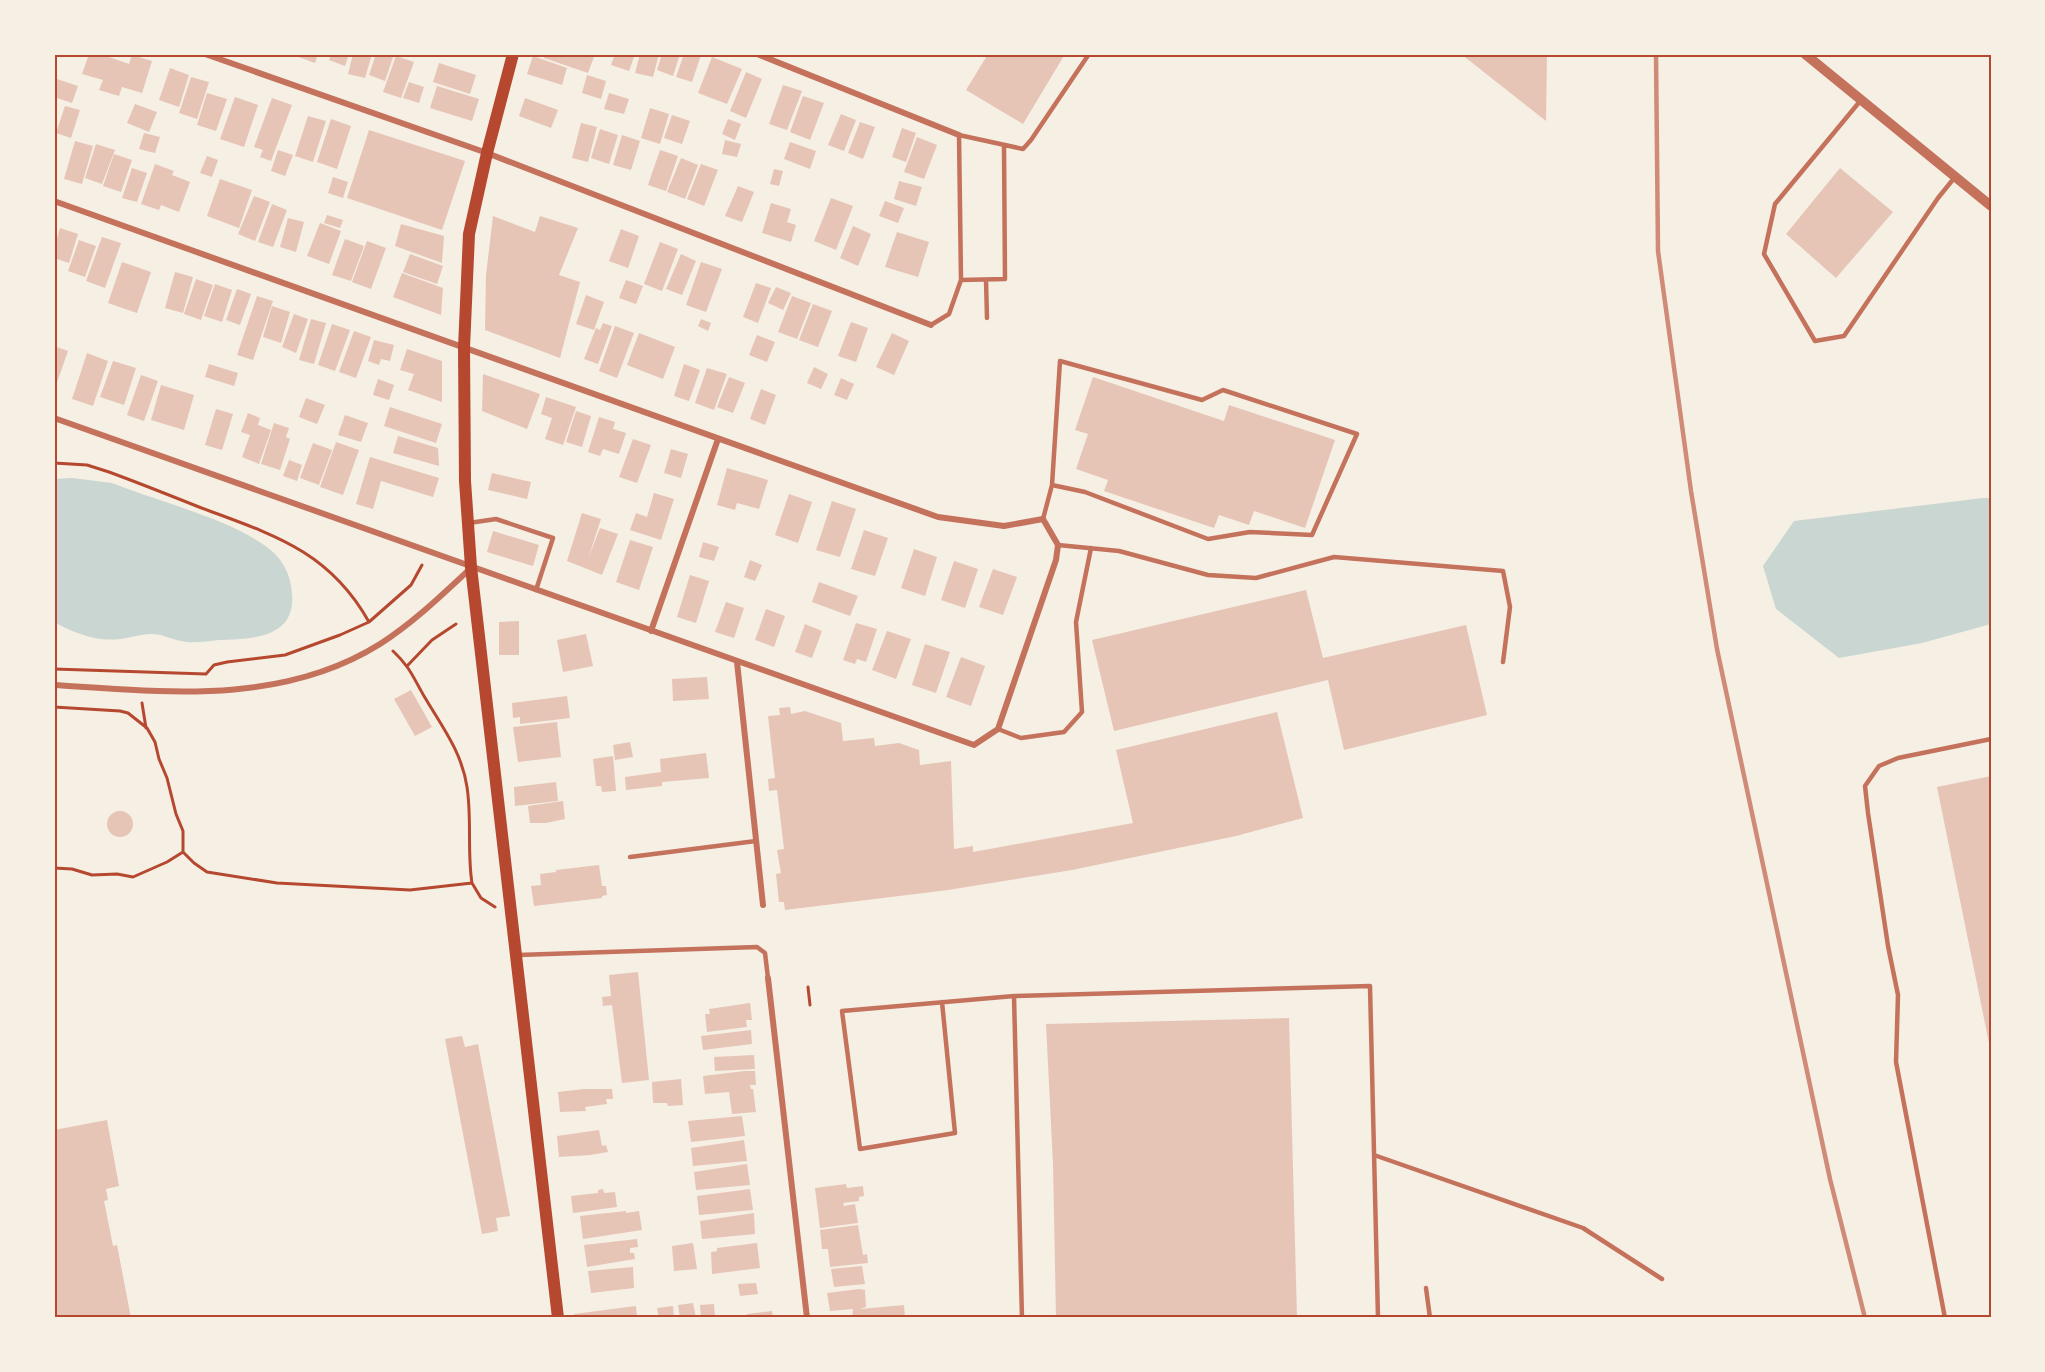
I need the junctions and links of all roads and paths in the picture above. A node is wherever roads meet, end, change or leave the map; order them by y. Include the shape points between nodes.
1 (204, 54) edge
2 (513, 54) edge
3 (757, 54) edge
4 (1089, 54) edge
5 (1805, 54) edge
6 (1862, 100) junction
7 (959, 135) junction
8 (1004, 146) junction
9 (487, 153) junction
10 (1955, 177) junction
11 (54, 201) edge
12 (1991, 206) edge
13 (962, 280) junction
14 (986, 280) junction
15 (987, 318) dead end
16 (931, 325) joint
17 (464, 348) junction
18 (54, 418) edge
19 (718, 438) junction
20 (54, 463) edge
21 (1052, 485) junction
22 (1043, 519) junction
23 (468, 523) junction
24 (1058, 545) junction
25 (1091, 548) junction
26 (422, 565) dead end
27 (471, 567) junction
28 (536, 590) junction
29 (369, 622) junction
30 (456, 624) dead end
31 (651, 631) junction
32 (393, 651) dead end
33 (737, 662) junction
34 (1503, 662) dead end
35 (408, 665) junction
36 (54, 669) edge
37 (54, 685) edge
38 (142, 703) dead end
39 (54, 707) edge
40 (147, 728) junction
41 (998, 729) junction
42 (1991, 739) edge
43 (54, 809) edge
44 (54, 821) edge
45 (756, 841) junction
46 (183, 852) junction
47 (630, 857) dead end
48 (54, 868) edge
49 (472, 883) junction
50 (763, 904) dead end
51 (510, 912) junction
52 (515, 955) junction
53 (768, 978) joint
54 (808, 987) dead end
55 (1014, 996) junction
56 (942, 1002) junction
57 (810, 1005) dead end
58 (1374, 1155) junction
59 (1662, 1279) dead end
60 (1426, 1288) dead end
61 (558, 1318) edge
62 (807, 1318) edge
63 (1022, 1318) edge
64 (1378, 1318) edge
65 (1430, 1318) edge
66 (1946, 1318) edge

1 - 9 street
2 - 9 main road
3 - 7 street
4 - 8 lane via 1023,149
5 - 6 street
6 - 10 street
6 - 10 lane via 1775,204 1764,254 1815,341 1844,336
7 - 8 lane
7 - 13 lane
8 - 14 lane via 1005,279
9 - 16 street
9 - 17 main road via 469,234
10 - 12 street
11 - 17 street
13 - 14 lane
13 - 16 lane via 949,314
14 - 15 lane
17 - 19 street
17 - 23 main road
18 - 27 street
19 - 22 street via 938,517 1004,526
19 - 31 street
20 - 29 path via 87,465 109,472 280,539 321,562 354,597
21 - 21 lane via 1060,361 1202,400 1223,390 1357,434 1312,535 1250,532 1208,539 1085,492
21 - 22 lane
22 - 24 street
23 - 27 main road
23 - 28 lane via 496,519 553,538
24 - 25 lane
24 - 41 street via 1056,561
25 - 34 lane via 1119,551 1208,574 1256,578 1334,557 1503,571 1510,607
25 - 41 lane via 1076,622 1082,711 1064,732 1020,738
26 - 29 path via 411,585
27 - 28 street
27 - 37 street via 430,606 380,644 313,675 274,685 211,691
27 - 51 main road
28 - 31 street
29 - 36 path via 285,655 214,665 206,674
30 - 35 path via 432,640
31 - 33 street
32 - 35 path
33 - 41 street via 974,745
33 - 45 street
35 - 49 path via 462,763 468,797
38 - 40 path
39 - 40 path via 120,711
40 - 46 path via 183,831
42 - 66 lane via 1898,758 1879,766 1865,786 1898,995 1896,1062
43 - 44 path
45 - 47 lane
45 - 50 street
46 - 48 path via 133,877
46 - 49 path via 207,872 277,883 410,890
49 - 51 path via 481,898
51 - 52 main road
52 - 53 lane via 757,947 765,953
52 - 61 main road
53 - 62 street
54 - 57 path
55 - 56 lane
55 - 58 lane via 1370,986
55 - 63 lane
56 - 56 lane via 842,1011 860,1149 955,1133
58 - 59 lane via 1583,1228
58 - 64 lane
60 - 65 lane

